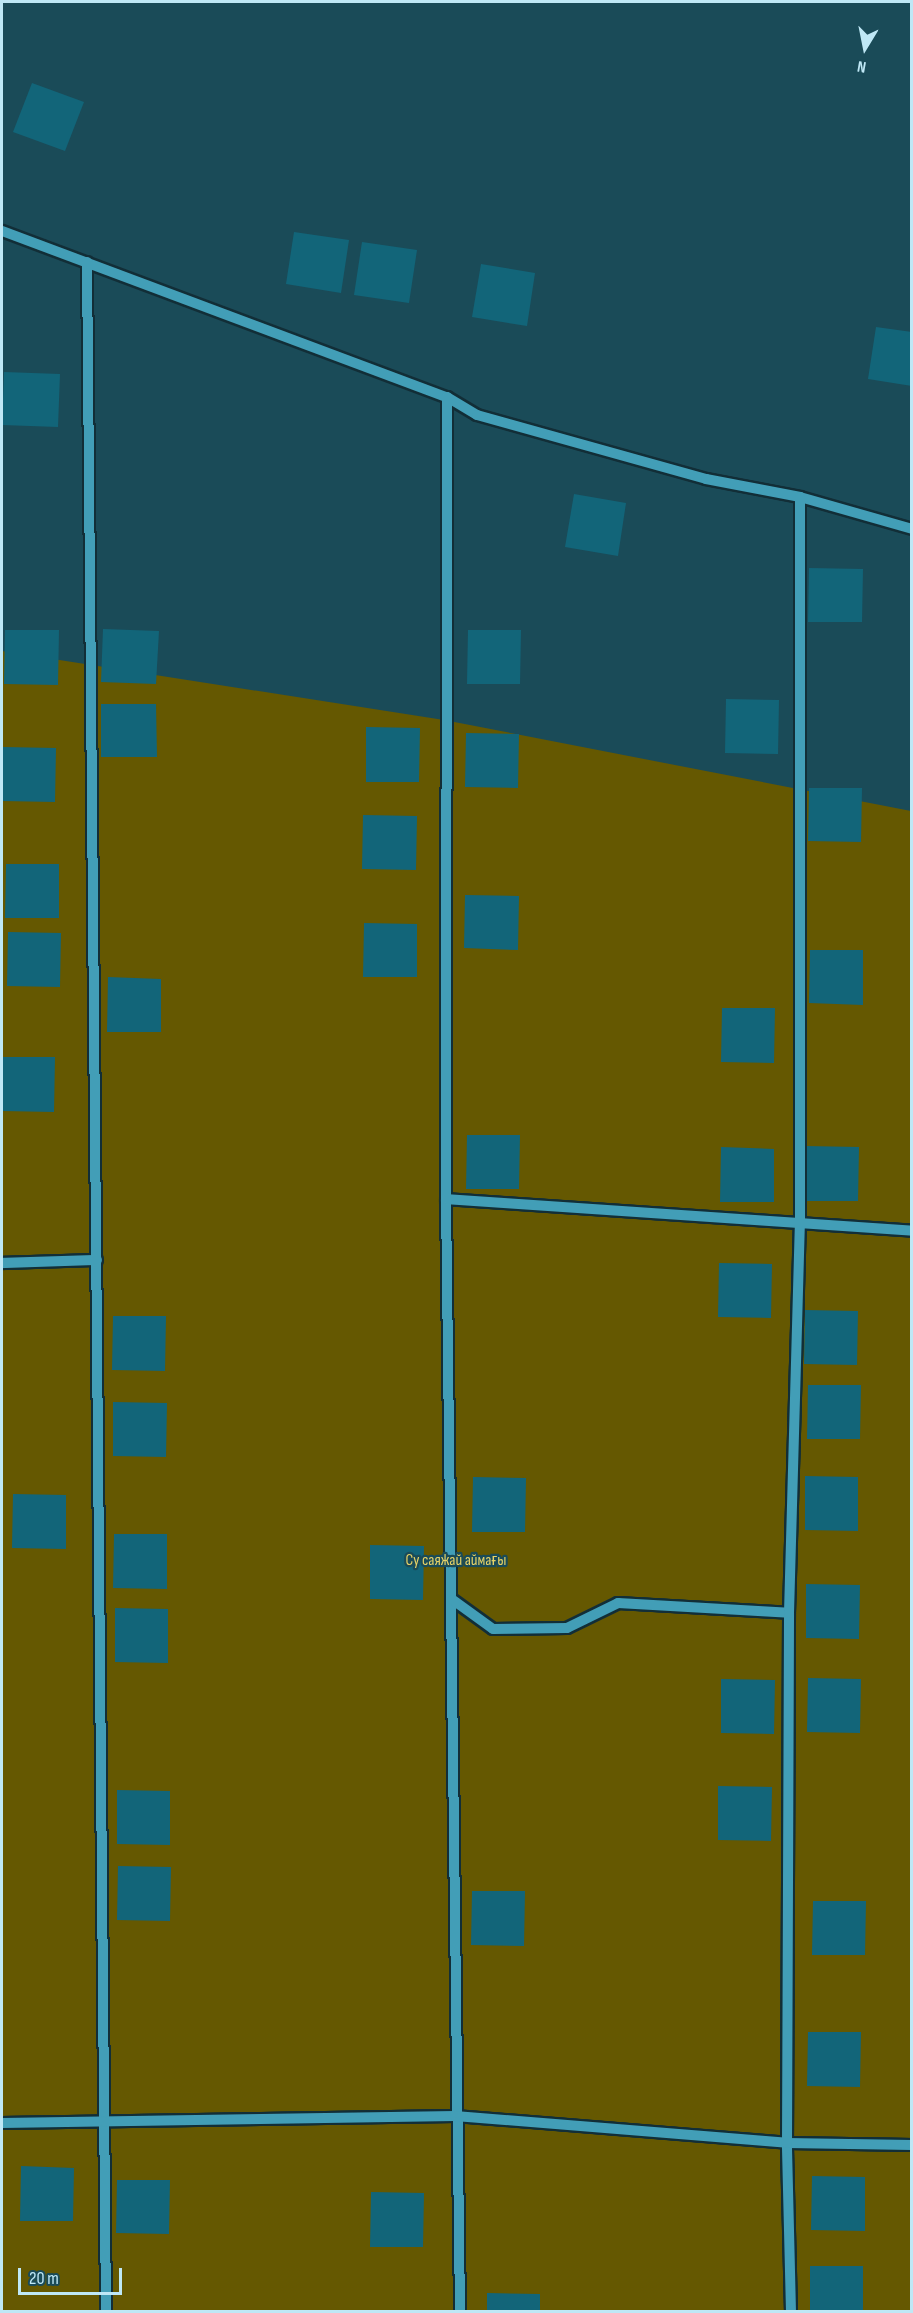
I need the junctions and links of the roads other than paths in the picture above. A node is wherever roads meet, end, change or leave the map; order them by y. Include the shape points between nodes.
1 (2, 231) edge
2 (87, 262) junction
3 (447, 398) junction
4 (800, 497) junction
5 (912, 530) edge
6 (446, 1199) junction
7 (800, 1226) junction
8 (912, 1231) edge
9 (97, 1260) junction
10 (2, 1263) edge
11 (453, 1600) junction
12 (789, 1613) junction
13 (455, 2116) junction
14 (102, 2121) junction
15 (2, 2123) edge
16 (787, 2143) junction
17 (912, 2145) edge
18 (106, 2312) edge
19 (460, 2312) edge
20 (791, 2312) edge

1 - 2 lane
2 - 3 lane
2 - 9 lane
3 - 4 lane via 477,415 706,479
3 - 6 lane
4 - 5 lane
4 - 7 lane
6 - 7 lane
6 - 11 lane
7 - 8 lane
7 - 12 lane
9 - 10 lane
9 - 14 lane
11 - 12 lane via 493,1629 567,1628 618,1603
11 - 13 lane
12 - 16 lane
13 - 14 lane
13 - 16 lane
13 - 19 lane
14 - 15 lane
14 - 18 lane
16 - 17 lane
16 - 20 lane

